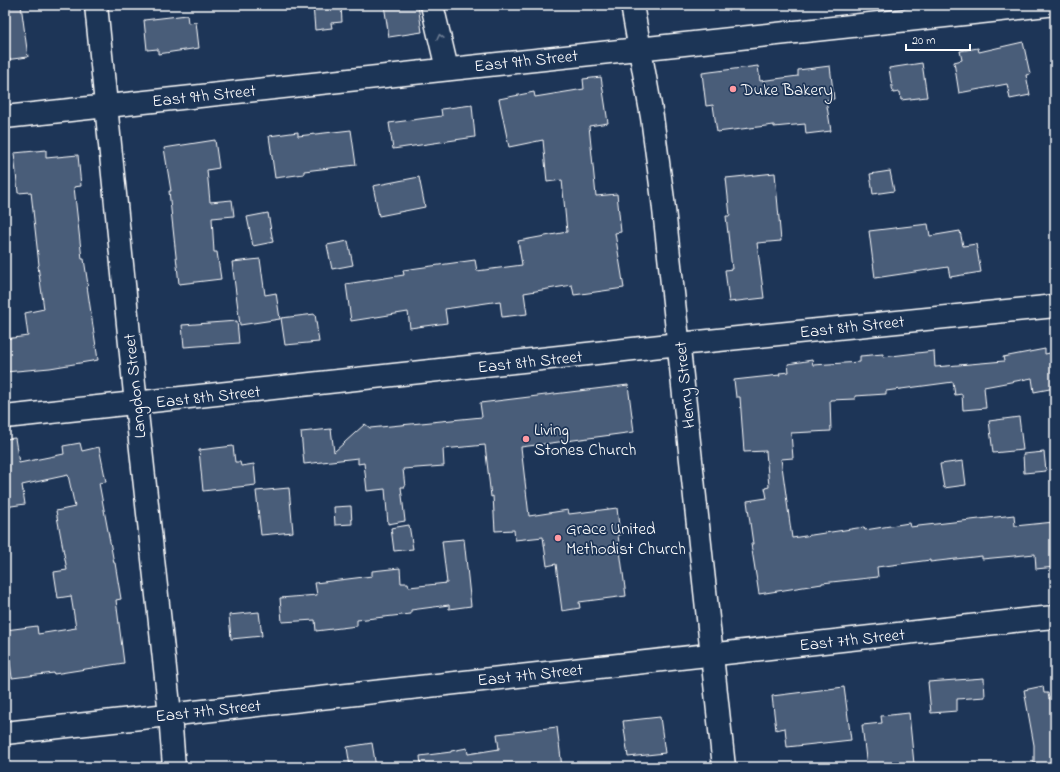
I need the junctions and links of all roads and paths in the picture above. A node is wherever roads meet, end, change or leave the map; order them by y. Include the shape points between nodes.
1 (96, 5) edge
2 (432, 5) edge
3 (632, 5) edge
4 (1047, 5) edge
5 (641, 48) junction
6 (447, 69) junction
7 (106, 106) junction
8 (5, 117) edge
9 (1055, 306) edge
10 (679, 344) junction
11 (136, 404) junction
12 (5, 417) edge
13 (1055, 617) edge
14 (712, 654) junction
15 (170, 714) junction
16 (5, 733) edge
17 (174, 767) edge
18 (724, 767) edge

1 - 7 street, Langdon Street
6 -> 2 street
3 - 5 street, Henry Street
4 - 5 street, East 9th Street
5 - 6 street, East 9th Street
5 - 10 street, Henry Street via 663,200
6 - 7 street, East 9th Street
7 - 8 street, East 9th Street
7 - 11 street, Langdon Street
9 - 10 street, East 8th Street
10 - 11 street, East 8th Street
10 - 14 street, Henry Street
11 - 12 street, East 8th Street
11 - 15 street, Langdon Street
13 - 14 street, East 7th Street
14 - 15 street, East 7th Street
14 - 18 street, Henry Street
15 - 16 street, East 7th Street
15 - 17 street, Langdon Street

